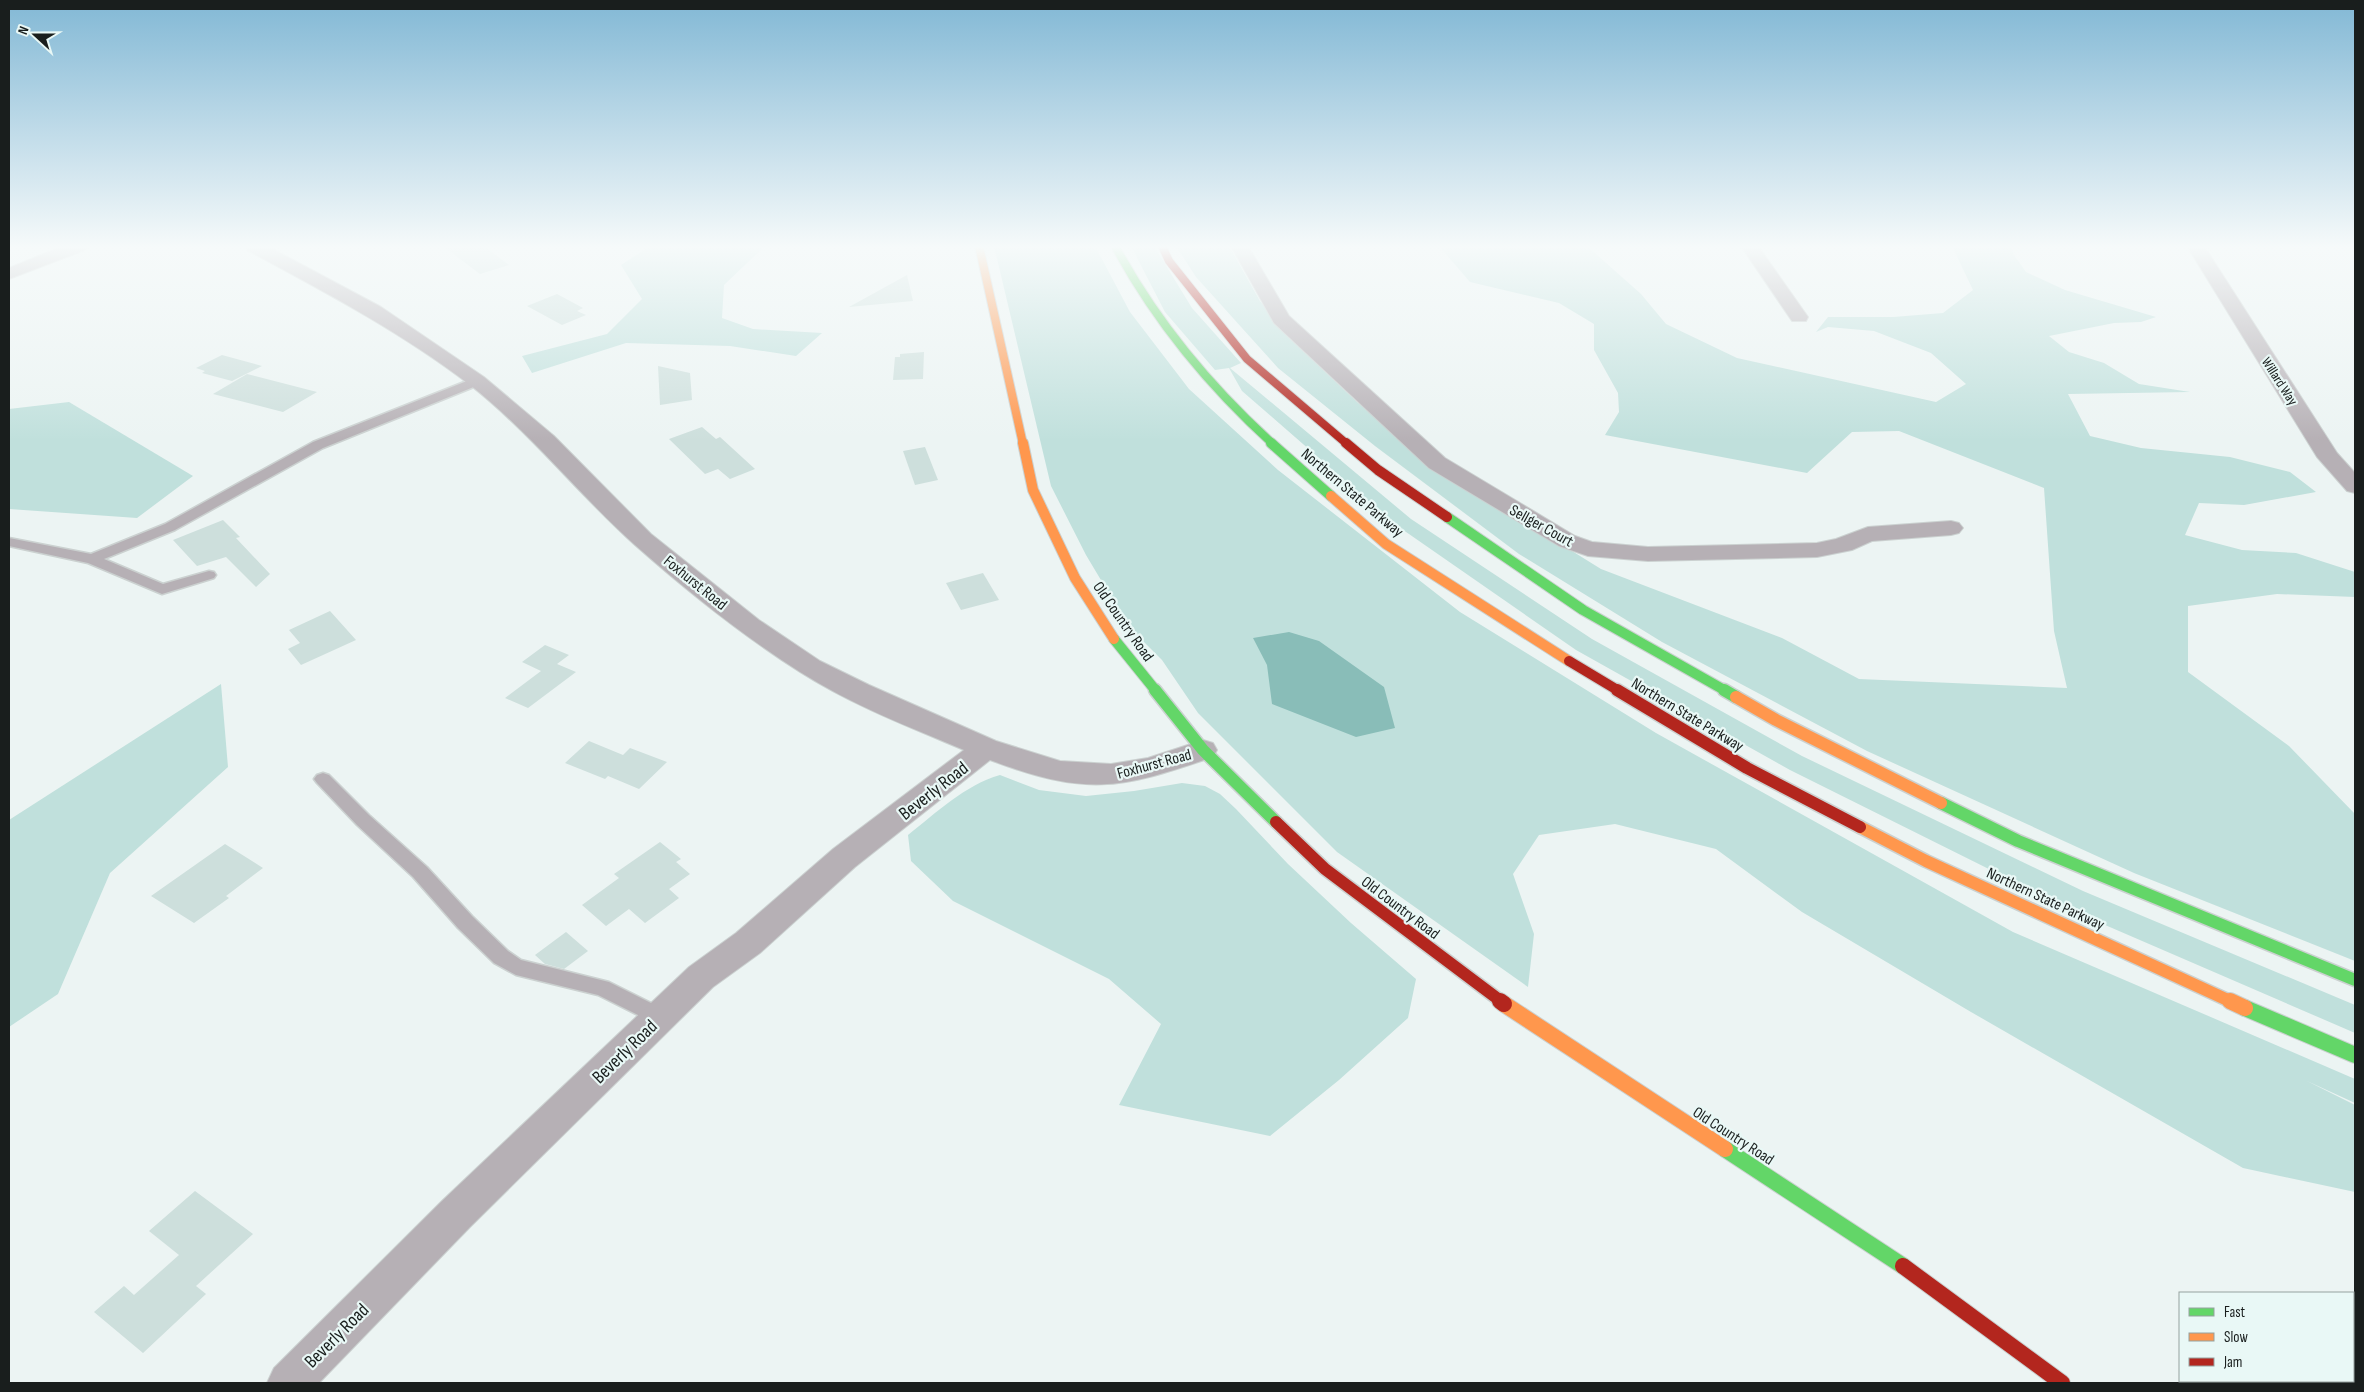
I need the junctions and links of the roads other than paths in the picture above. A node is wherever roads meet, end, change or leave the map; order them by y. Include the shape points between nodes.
1 (374, 311) edge
2 (993, 311) edge
3 (1155, 311) edge
4 (1209, 311) edge
5 (1276, 311) edge
6 (1795, 311) edge
7 (2236, 311) edge
8 (1799, 317) dead end
9 (477, 381) junction
10 (2355, 486) edge
11 (1951, 528) dead end
12 (9, 542) edge
13 (92, 559) junction
14 (210, 576) dead end
15 (986, 748) junction
16 (1203, 750) junction
17 (323, 779) dead end
18 (2355, 980) edge
19 (660, 1017) junction
20 (2355, 1055) edge
21 (288, 1383) edge
22 (2062, 1383) edge

1 - 9 street, Foxhurst Road
2 - 16 main road, Old Country Road via 1033,490 1075,578 1113,637
3 - 20 main road, Northern State Parkway via 1180,348 1259,434 1386,544 1601,681 1747,768 1926,861
4 - 18 main road, Northern State Parkway via 1247,359 1378,470 1582,610 1776,720 2018,841
5 - 11 street, Sellger Court via 1281,319 1437,463 1567,541 1588,549 1648,554 1817,550 1843,545 1868,534
6 - 8 street
7 - 10 street, Willard Way via 2328,457
9 - 13 lane via 318,445 170,527
9 - 15 street, Foxhurst Road via 546,441 643,539 750,626 811,667 859,692
12 - 13 lane
13 - 14 lane via 162,589
15 - 16 street, Foxhurst Road via 1038,767 1085,776 1150,768
15 - 19 street, Beverly Road via 844,858 748,943 701,977
16 - 22 main road, Old Country Road via 1324,869 1490,995 1906,1268
17 - 19 lane via 420,872 501,957 516,967 602,988
19 - 21 street, Beverly Road via 456,1214

